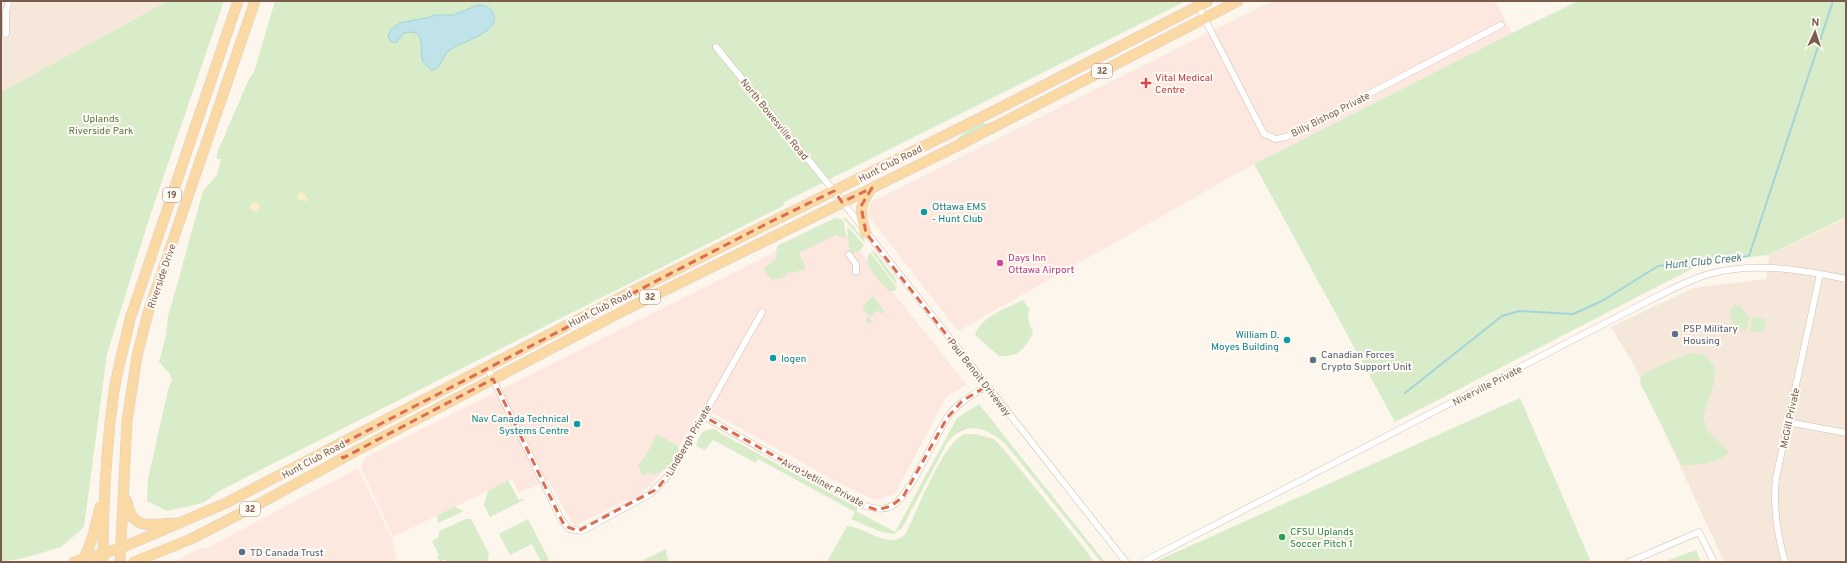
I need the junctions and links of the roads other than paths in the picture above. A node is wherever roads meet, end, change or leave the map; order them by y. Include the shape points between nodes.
1 (9, 1) edge
2 (238, 1) edge
3 (254, 1) edge
4 (1238, 1) edge
5 (1203, 3) edge
6 (1205, 18) junction
7 (1501, 25) dead end
8 (6, 34) dead end
9 (716, 47) dead end
10 (872, 188) junction
11 (834, 191) junction
12 (842, 202) junction
13 (866, 233) junction
14 (853, 257) dead end
15 (856, 272) dead end
16 (1820, 274) junction
17 (1846, 279) edge
18 (762, 312) dead end
19 (487, 367) junction
20 (493, 379) junction
21 (987, 386) junction
22 (703, 416) junction
23 (1788, 422) junction
24 (1846, 433) edge
25 (336, 446) junction
26 (343, 458) junction
27 (125, 478) junction
28 (105, 485) junction
29 (182, 523) junction
30 (121, 548) junction
31 (155, 554) junction
32 (103, 558) edge
33 (79, 561) edge
34 (120, 562) edge
35 (134, 562) edge
36 (146, 562) edge
37 (1126, 562) edge
38 (1143, 562) edge
39 (1629, 562) edge
40 (1714, 562) edge
41 (1785, 562) edge

1 - 8 street via 6,11
2 - 28 main road, Riverside Drive / 19 via 130,320 114,392
3 - 27 main road, Riverside Drive / 19 via 148,313 136,356 127,421
4 - 6 main road, Hunt Club Road / 32
5 - 6 street, Billy Bishop Private
5 - 11 main road, Hunt Club Road / 32
6 - 7 street, Billy Bishop Private via 1264,134 1276,139 1286,137
6 - 10 main road, Hunt Club Road / 32
9 - 11 street, North Bowesville Road
10 - 12 main road, Hunt Club Road / 32
10 - 13 main road via 861,206 861,219
11 - 12 street, Paul Benoit Driveway
11 - 19 main road, Hunt Club Road / 32
12 - 13 street, Paul Benoit Driveway
12 - 20 main road, Hunt Club Road / 32
13 - 21 street, Paul Benoit Driveway
14 - 15 street
16 - 17 street, Niverville Private
16 - 23 street, McGill Private
16 - 38 street, Niverville Private via 1793,269 1747,269 1696,278
18 - 22 street, Lindbergh Private
19 - 20 street, Lindbergh Private
19 - 25 main road, Hunt Club Road / 32
20 - 22 street, Lindbergh Private via 561,519 566,526 575,531 594,525 657,489 675,466
20 - 26 main road, Hunt Club Road / 32
21 - 22 street, Avro Jetliner Private via 962,401 947,418 903,497 891,506 878,510 862,504
21 - 37 street, Paul Benoit Driveway
23 - 24 street
23 - 41 street, McGill Private via 1776,478 1774,503 1776,529
25 - 26 main road
25 - 29 main road, Hunt Club Road / 32 via 251,491
26 - 31 main road, Hunt Club Road / 32 via 244,512
27 - 29 main road via 130,515 134,520 151,524
27 - 30 main road, Riverside Drive / 19
28 - 32 main road, Riverside Drive / 19
28 - 33 main road via 92,539
29 - 30 main road, Hunt Club Road / 32
30 - 32 main road, Hunt Club Road / 32
30 - 34 main road, Riverside Drive / 19
31 - 35 main road, Hunt Club Road / 32
31 - 36 main road
32 - 33 main road, Hunt Club Road / 32
39 - 40 street via 1699,532

